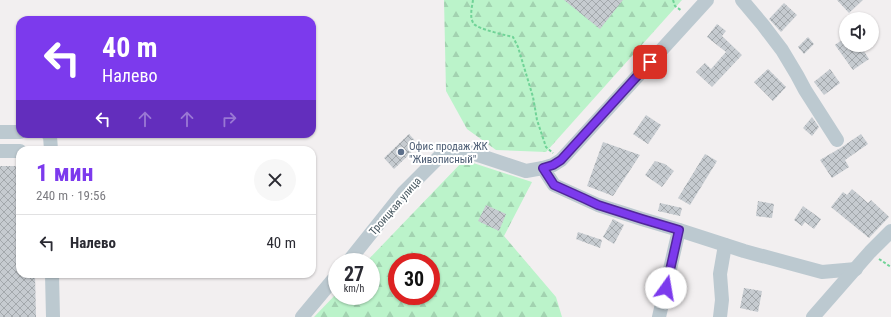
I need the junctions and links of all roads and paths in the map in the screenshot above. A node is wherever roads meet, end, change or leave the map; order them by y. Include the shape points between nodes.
1 (473, 0) edge
2 (707, 0) edge
3 (742, 0) edge
4 (0, 132) edge
5 (16, 132) edge
6 (837, 140) dead end
7 (0, 151) edge
8 (16, 151) edge
9 (561, 160) junction
10 (543, 168) junction
11 (679, 230) junction
12 (891, 232) edge
13 (725, 245) junction
14 (355, 253) edge
15 (856, 269) junction
16 (827, 271) junction
17 (52, 278) edge
18 (328, 286) edge
19 (838, 289) junction
20 (53, 317) edge
21 (302, 317) edge
22 (659, 317) edge
23 (720, 317) edge
24 (813, 317) edge

1 - 9 path via 471,16 474,24 479,28 513,37 534,97 537,120 546,147
2 - 9 street, Троицкая улица
3 - 6 street via 782,50
4 - 5 street
7 - 8 street
9 - 10 street, Троицкая улица
10 - 11 street via 554,185 598,205
10 - 14 street, Троицкая улица via 526,171 469,152 440,156 403,193
11 - 13 street
11 - 22 street
12 - 15 street
13 - 16 street via 822,272
13 - 23 street via 720,274
15 - 16 street
15 - 19 street
16 - 19 street
17 - 20 street
18 - 21 street
19 - 24 street

